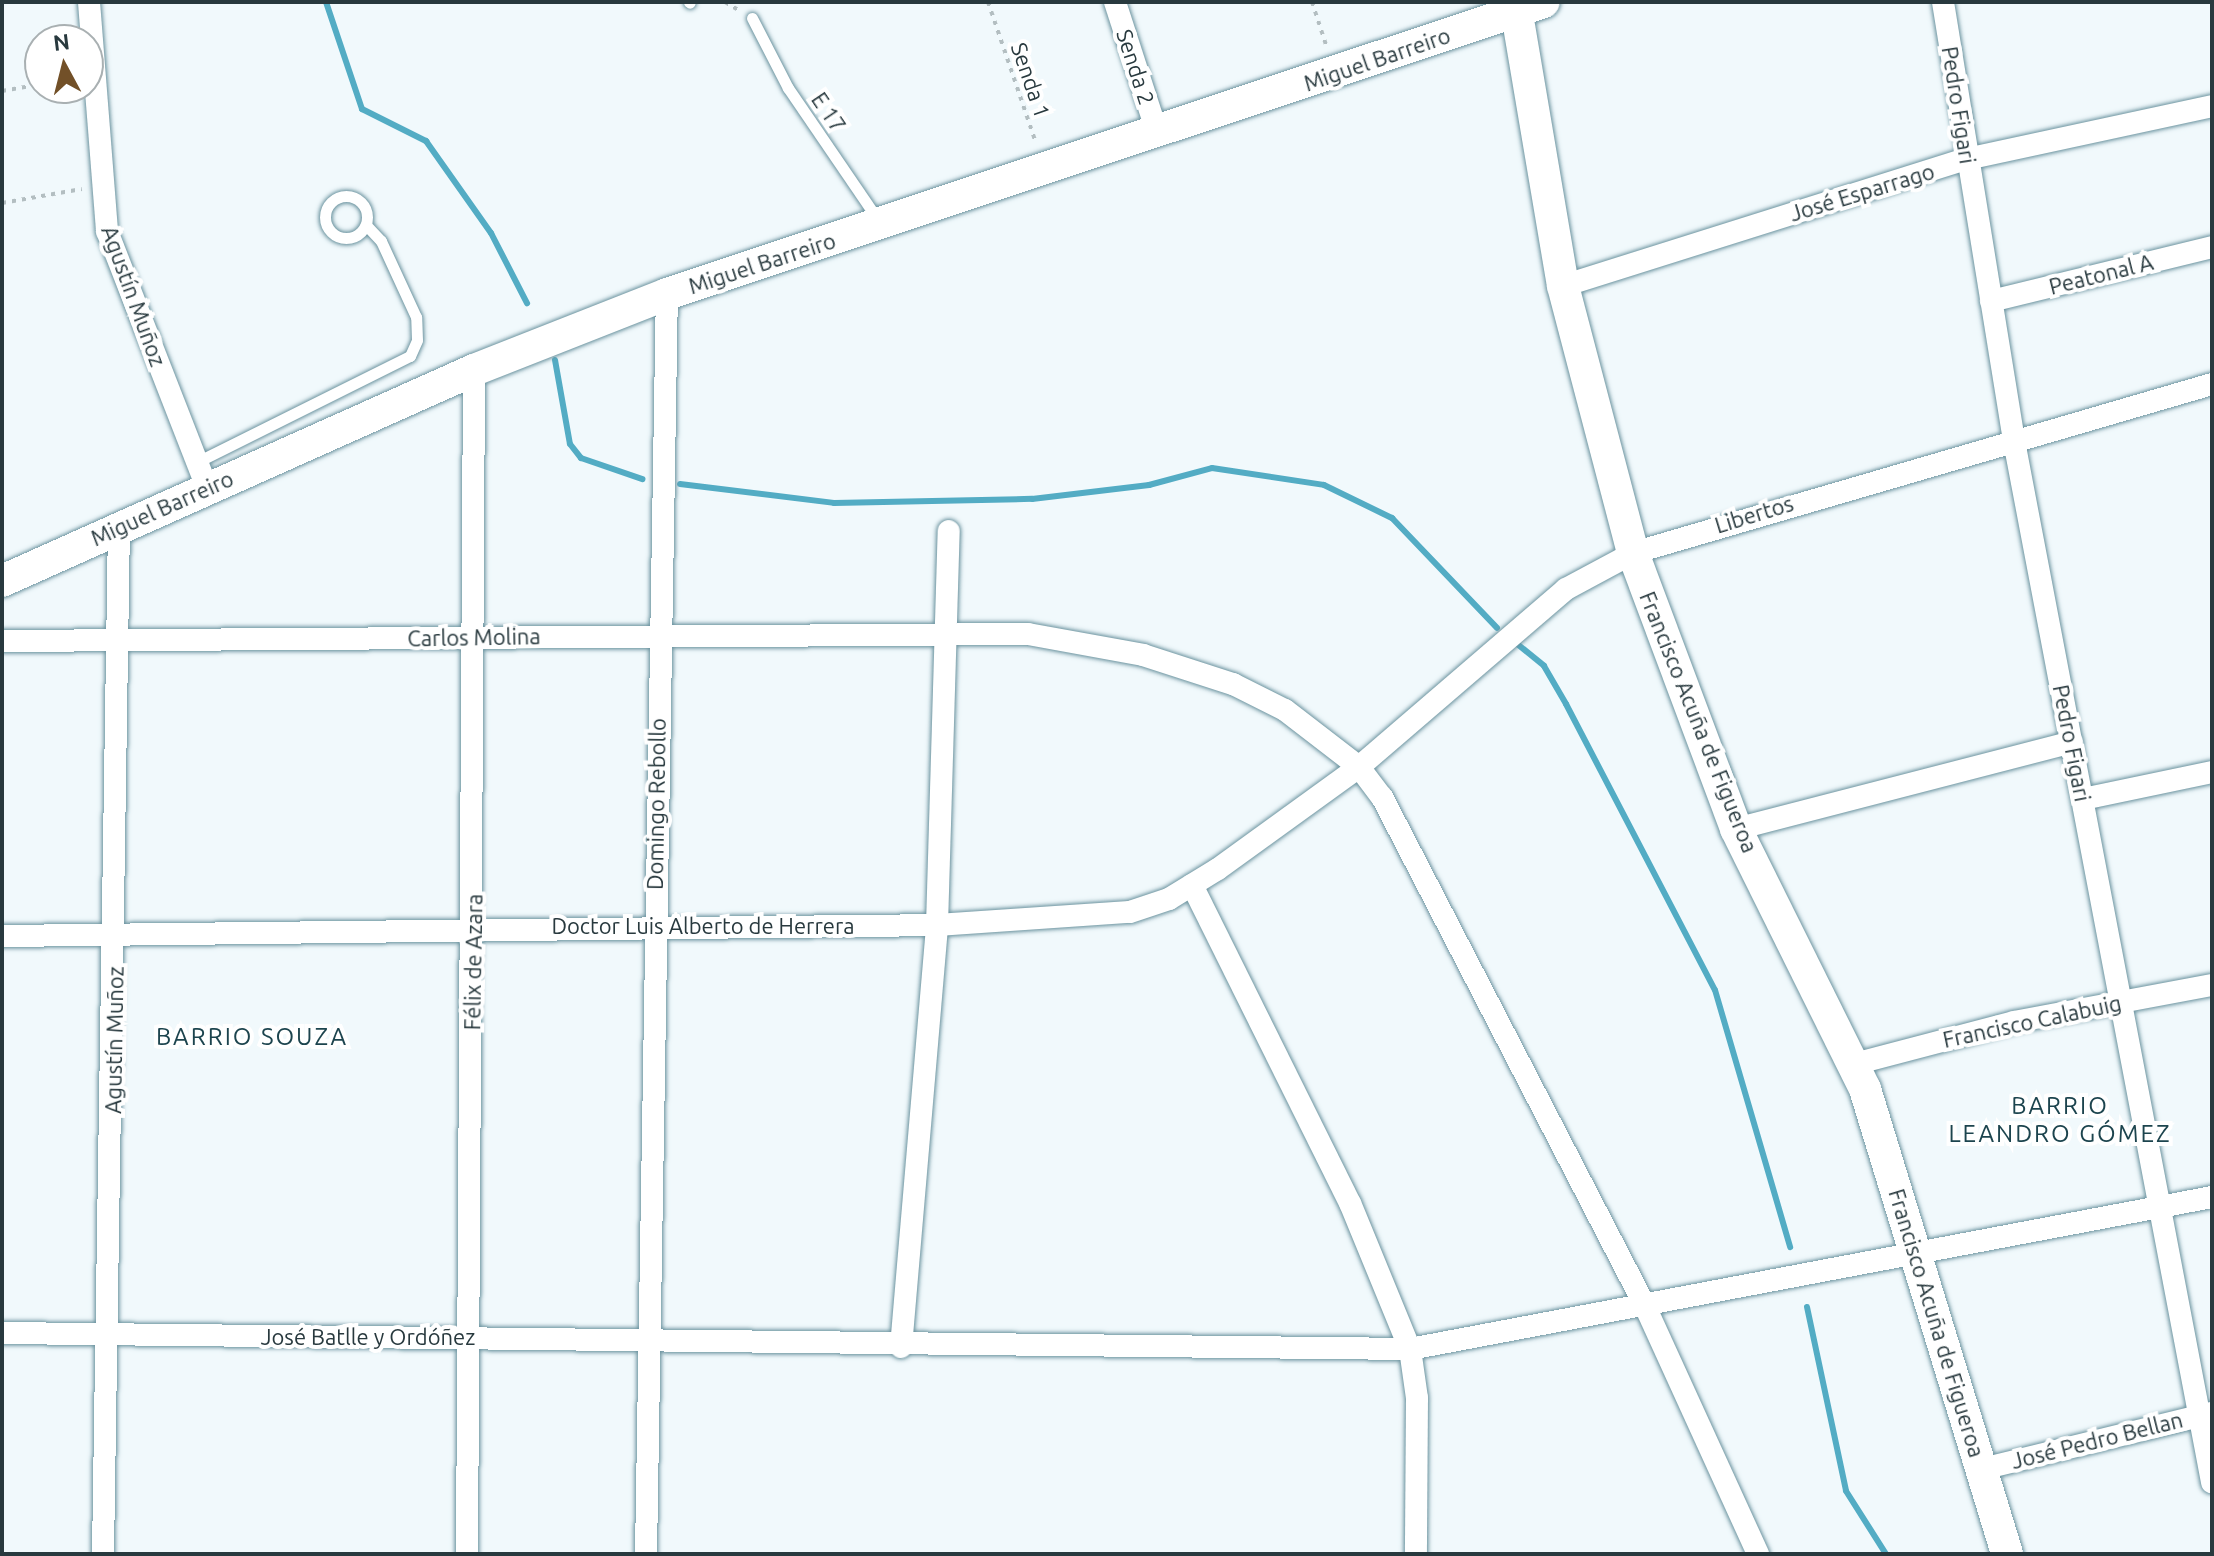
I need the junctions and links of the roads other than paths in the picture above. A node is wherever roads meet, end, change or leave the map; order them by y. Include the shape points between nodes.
1 (89, 2) edge
2 (1115, 2) edge
3 (1943, 2) edge
4 (1525, 5) edge
5 (752, 18) dead end
6 (2212, 106) edge
7 (1157, 132) junction
8 (1967, 159) junction
9 (880, 224) junction
10 (366, 225) dead end
11 (2212, 247) edge
12 (1563, 286) junction
13 (667, 294) junction
14 (1991, 301) junction
15 (474, 370) junction
16 (2212, 384) edge
17 (2014, 441) junction
18 (202, 474) junction
19 (119, 527) junction
20 (949, 531) dead end
21 (1633, 553) junction
22 (2, 581) edge
23 (945, 631) junction
24 (661, 632) junction
25 (476, 638) junction
26 (117, 640) junction
27 (2, 641) edge
28 (2072, 742) junction
29 (1359, 767) junction
30 (2212, 772) edge
31 (2083, 799) junction
32 (1736, 829) junction
33 (1192, 885) junction
34 (653, 925) junction
35 (937, 925) junction
36 (474, 926) junction
37 (116, 934) junction
38 (2, 936) edge
39 (2212, 985) edge
40 (2122, 1001) junction
41 (1854, 1064) junction
42 (2212, 1197) edge
43 (2161, 1206) junction
44 (1918, 1256) junction
45 (1645, 1306) junction
46 (2, 1333) edge
47 (108, 1335) junction
48 (469, 1337) junction
49 (647, 1339) junction
50 (901, 1347) junction
51 (1410, 1349) junction
52 (2206, 1414) edge
53 (1982, 1469) junction
54 (2212, 1482) edge
55 (103, 1554) edge
56 (467, 1554) edge
57 (646, 1554) edge
58 (1416, 1554) edge
59 (1758, 1554) edge
60 (2007, 1554) edge

1 - 18 street, Agustín Muñoz via 99,186 115,258
2 - 7 street, Senda 2
3 - 8 street, Pedro Figari
4 - 7 street, Miguel Barreiro
4 - 12 street, Francisco Acuña de Figueroa
5 - 9 lane, E 17 via 788,88
6 - 8 street, José Esparrago
7 - 9 street, Miguel Barreiro
8 - 12 street, José Esparrago
8 - 14 street, Pedro Figari
9 - 13 street, Miguel Barreiro
10 - 18 lane via 381,241 416,317 417,340 410,356
11 - 14 street, Peatonal A
12 - 21 street, Francisco Acuña de Figueroa
13 - 15 street, Miguel Barreiro
13 - 24 street, Domingo Rebollo
14 - 17 street, Pedro Figari
15 - 18 street, Miguel Barreiro
15 - 25 street, Félix de Azara
16 - 17 street, Libertos
17 - 21 street, Libertos
17 - 28 street, Pedro Figari
18 - 19 street, Miguel Barreiro
19 - 22 street, Miguel Barreiro
19 - 26 street, Agustín Muñoz
20 - 23 street
21 - 29 street, Libertos via 1566,589 1512,631
21 - 32 street, Francisco Acuña de Figueroa
23 - 24 street, Carlos Molina
23 - 29 street, Carlos Molina via 1086,642 1233,684 1285,710
23 - 35 street
24 - 25 street, Carlos Molina
24 - 34 street, Domingo Rebollo
25 - 26 street, Carlos Molina
25 - 36 street, Félix de Azara
26 - 27 street, Carlos Molina
26 - 37 street, Agustín Muñoz
28 - 31 street, Pedro Figari
28 - 32 street
29 - 33 street, Doctor Luis Alberto de Herrera
29 - 45 street, Carlos Molina via 1382,797
30 - 31 street
31 - 40 street, Pedro Figari
32 - 41 street, Francisco Acuña de Figueroa
33 - 35 street, Doctor Luis Alberto de Herrera via 1130,912 1093,919
33 - 51 street via 1350,1203
34 - 35 street, Doctor Luis Alberto de Herrera
34 - 36 street, Doctor Luis Alberto de Herrera
34 - 49 street, Domingo Rebollo
35 - 50 street
36 - 37 street, Doctor Luis Alberto de Herrera
36 - 48 street, Félix de Azara
37 - 38 street, Doctor Luis Alberto de Herrera
37 - 47 street, Agustín Muñoz
39 - 40 street, Francisco Calabuig
40 - 41 street, Francisco Calabuig
40 - 43 street, Pedro Figari
41 - 44 street, Francisco Acuña de Figueroa
42 - 43 street, José Batlle y Ordóñez
43 - 44 street, José Batlle y Ordóñez
43 - 52 street, Pedro Figari
44 - 45 street, José Batlle y Ordóñez
44 - 53 street, Francisco Acuña de Figueroa
45 - 51 street, José Batlle y Ordóñez
45 - 59 street, Carlos Molina
46 - 47 street, José Batlle y Ordóñez
47 - 48 street, José Batlle y Ordóñez
47 - 55 street, Agustín Muñoz
48 - 49 street, José Batlle y Ordóñez
48 - 56 street, Félix de Azara
49 - 50 street, José Batlle y Ordóñez
49 - 57 street, Domingo Rebollo
50 - 51 street, José Batlle y Ordóñez
51 - 58 street via 1417,1398
52 - 53 street, José Pedro Bellan
52 - 54 street, Pedro Figari
53 - 60 street, Francisco Acuña de Figueroa

